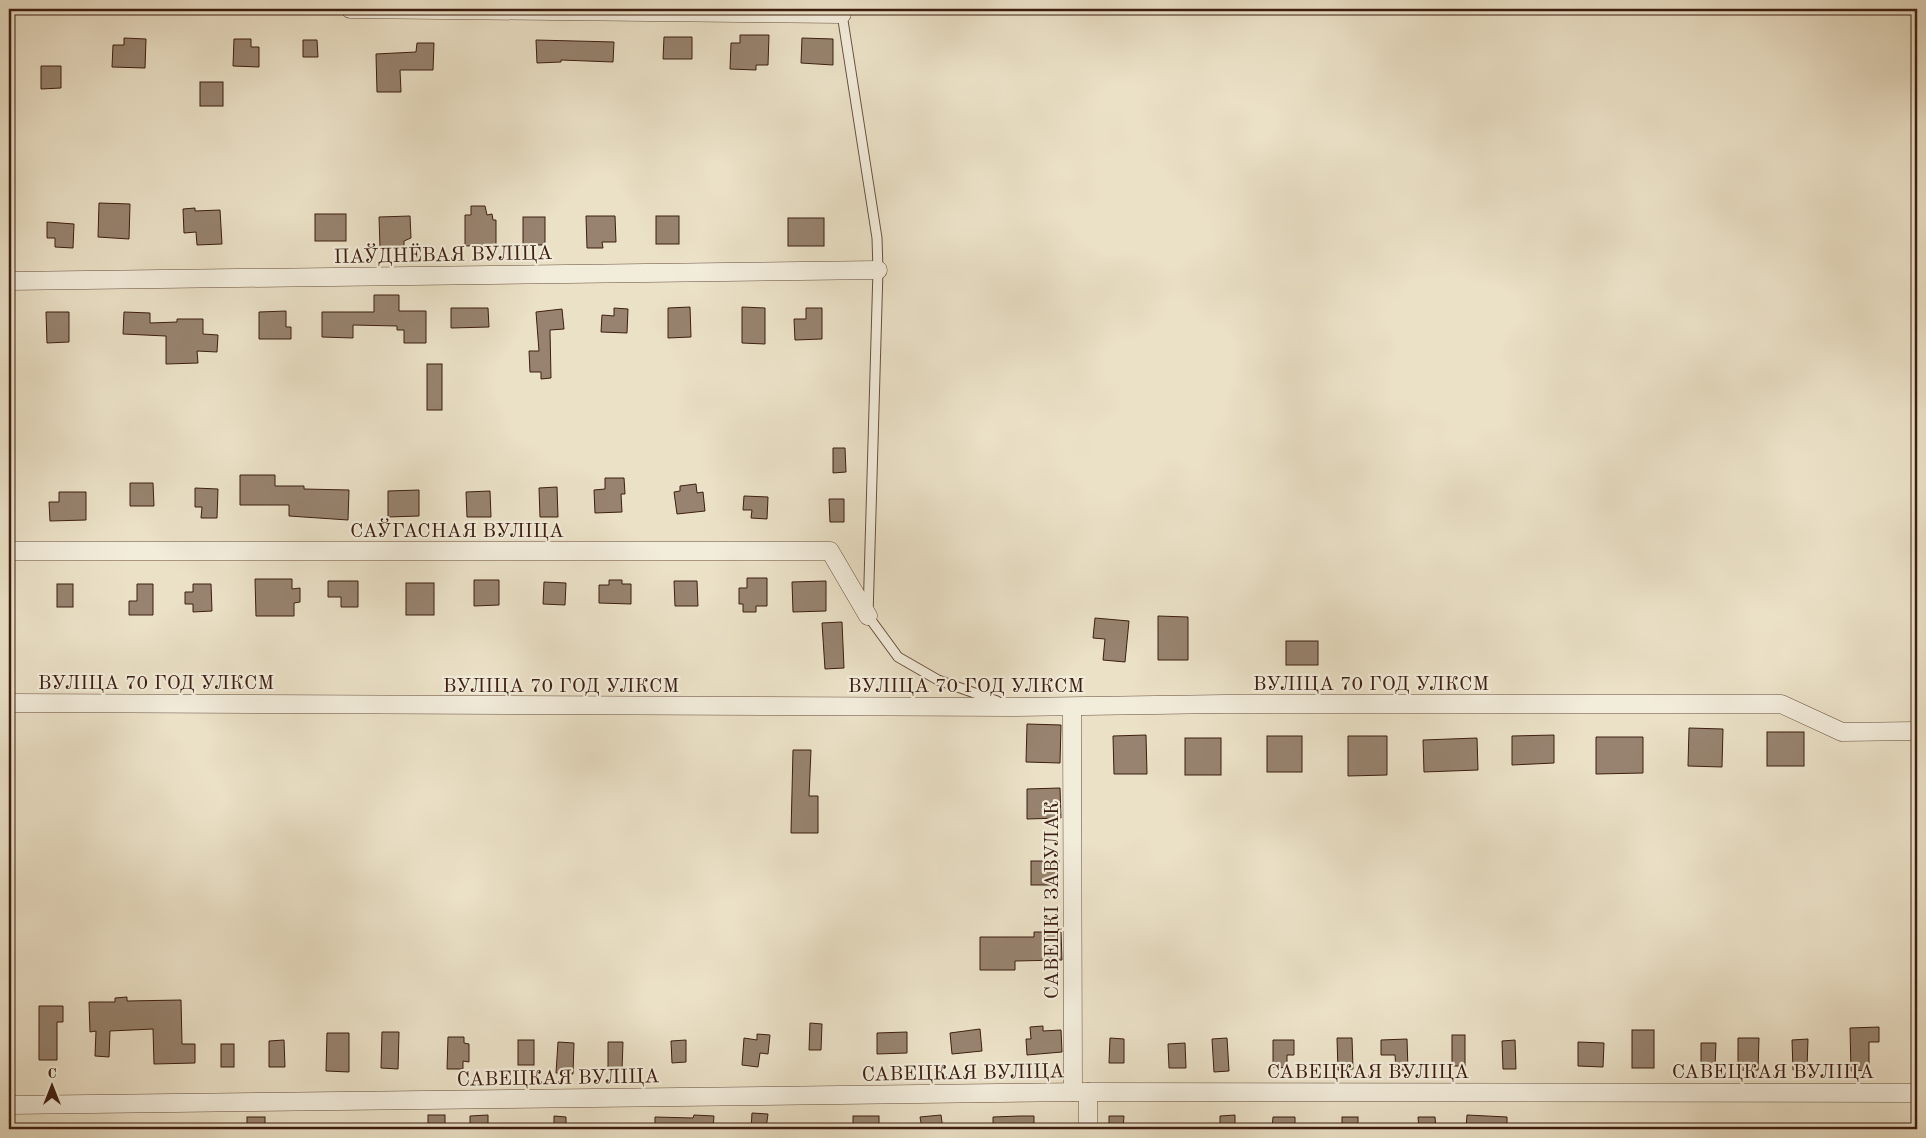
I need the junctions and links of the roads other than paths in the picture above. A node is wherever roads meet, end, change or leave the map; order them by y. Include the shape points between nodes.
1 (350, 9) edge
2 (842, 14) joint
3 (878, 270) junction
4 (9, 281) edge
5 (9, 551) edge
6 (868, 616) junction
7 (9, 703) edge
8 (1014, 707) junction
9 (1072, 707) junction
10 (1917, 731) edge
11 (1080, 1092) junction
12 (1917, 1093) edge
13 (9, 1105) edge
14 (1088, 1129) edge

1 - 2 street
2 - 3 lane
3 - 4 street, ПАЎДНЁВАЯ ВУЛІЦА
3 - 6 lane
5 - 6 street, САЎГАСНАЯ ВУЛІЦА via 830,551
6 - 8 lane via 898,657 938,680
7 - 8 street, ВУЛІЦА 70 ГОД УЛКСМ
8 - 9 street, ВУЛІЦА 70 ГОД УЛКСМ
9 - 10 street, ВУЛІЦА 70 ГОД УЛКСМ via 1781,704 1842,732
9 - 11 street, САВЕЦКІ ЗАВУЛАК
11 - 12 street, САВЕЦКАЯ ВУЛІЦА
11 - 13 street, САВЕЦКАЯ ВУЛІЦА
11 - 14 street, САВЕЦКІ ЗАВУЛАК

